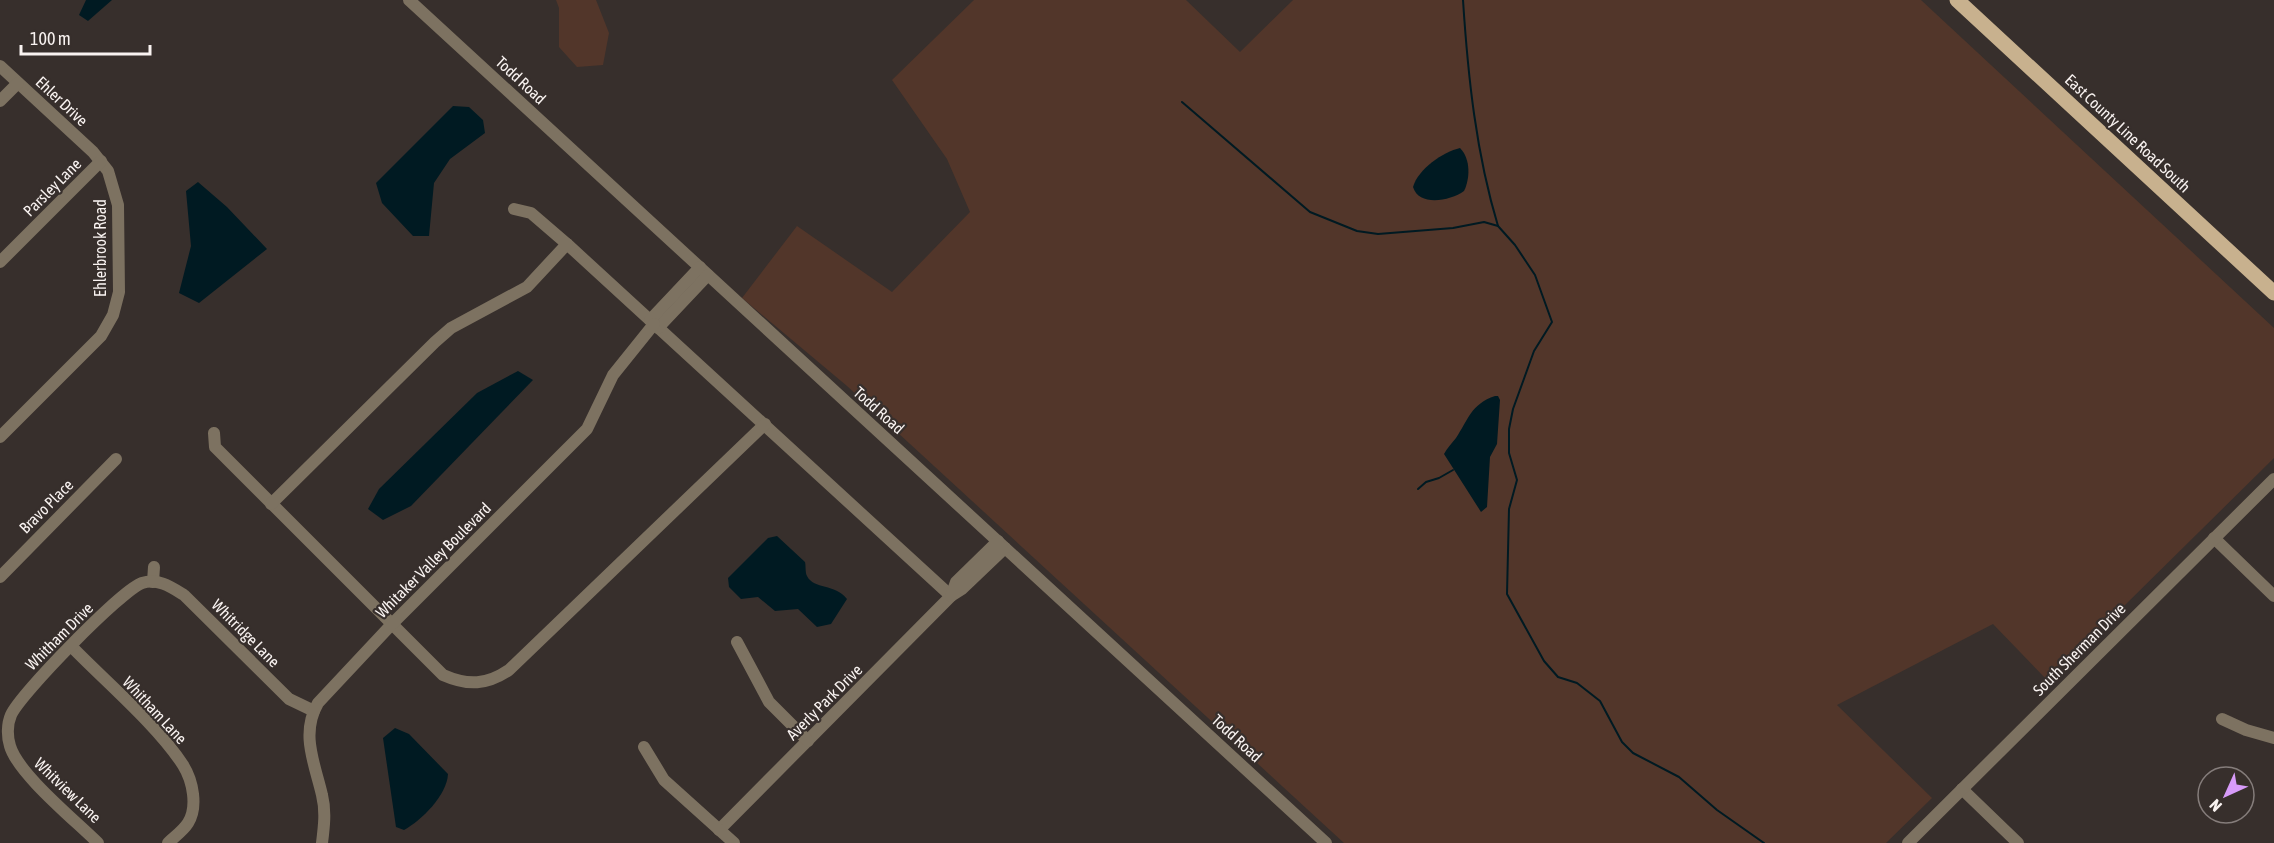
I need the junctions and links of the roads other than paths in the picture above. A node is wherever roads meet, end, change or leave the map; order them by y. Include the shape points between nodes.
1 (409, 0) edge
2 (1957, 0) edge
3 (0, 66) edge
4 (18, 83) junction
5 (0, 101) edge
6 (101, 161) junction
7 (514, 209) dead end
8 (567, 244) junction
9 (0, 262) edge
10 (704, 271) junction
11 (2274, 293) edge
12 (654, 324) junction
13 (765, 424) junction
14 (214, 433) dead end
15 (0, 437) edge
16 (116, 459) dead end
17 (2274, 479) edge
18 (271, 504) junction
19 (2214, 538) junction
20 (1002, 544) junction
21 (154, 567) dead end
22 (0, 577) edge
23 (153, 582) junction
24 (951, 596) junction
25 (2274, 596) edge
26 (392, 624) junction
27 (737, 642) dead end
28 (72, 647) junction
29 (314, 711) junction
30 (2222, 719) dead end
31 (4, 732) edge
32 (2274, 738) edge
33 (808, 741) junction
34 (644, 747) dead end
35 (1962, 789) junction
36 (719, 830) junction
37 (98, 843) edge
38 (168, 843) edge
39 (322, 843) edge
40 (734, 843) edge
41 (1326, 843) edge
42 (1908, 843) edge
43 (2018, 843) edge

1 - 10 street, Todd Road
2 - 11 main road, East County Line Road South
3 - 4 street, Ehler Drive
4 - 5 street
4 - 6 street, Ehler Drive
6 - 9 street, Parsley Lane
6 - 15 street, Ehlerbrook Road via 113,182 118,205 119,292 115,311 99,339
7 - 8 street via 531,213
8 - 12 street
8 - 18 street via 527,287 451,328 435,342
10 - 12 street, Whitaker Valley Boulevard
10 - 20 street, Todd Road
12 - 13 street
12 - 26 street, Whitaker Valley Boulevard via 612,375 587,429
13 - 24 street
13 - 26 street via 497,679 479,684 443,675
14 - 18 street via 215,447
16 - 22 street, Bravo Place
17 - 19 street, South Sherman Drive
18 - 26 street
19 - 25 street
19 - 35 street, South Sherman Drive
20 - 24 street, Averly Park Drive via 956,582
20 - 41 street, Todd Road
21 - 23 street
23 - 28 street, Whitham Drive via 139,584 124,596
23 - 29 street, Whitridge Lane via 165,583 184,595 289,699
24 - 33 street, Averly Park Drive
26 - 29 street, Whitaker Valley Boulevard via 326,693
27 - 33 street via 769,702
28 - 31 street, Whitham Drive via 26,691
28 - 38 street, Whitham Lane via 168,745 184,767 192,787 193,808 188,823
29 - 39 street, Whitaker Valley Boulevard via 309,741 323,800
30 - 32 street
31 - 37 street, Whitview Lane via 18,765
33 - 36 street, Averly Park Drive
34 - 36 street via 664,780
35 - 42 street, South Sherman Drive
35 - 43 street
36 - 40 street

